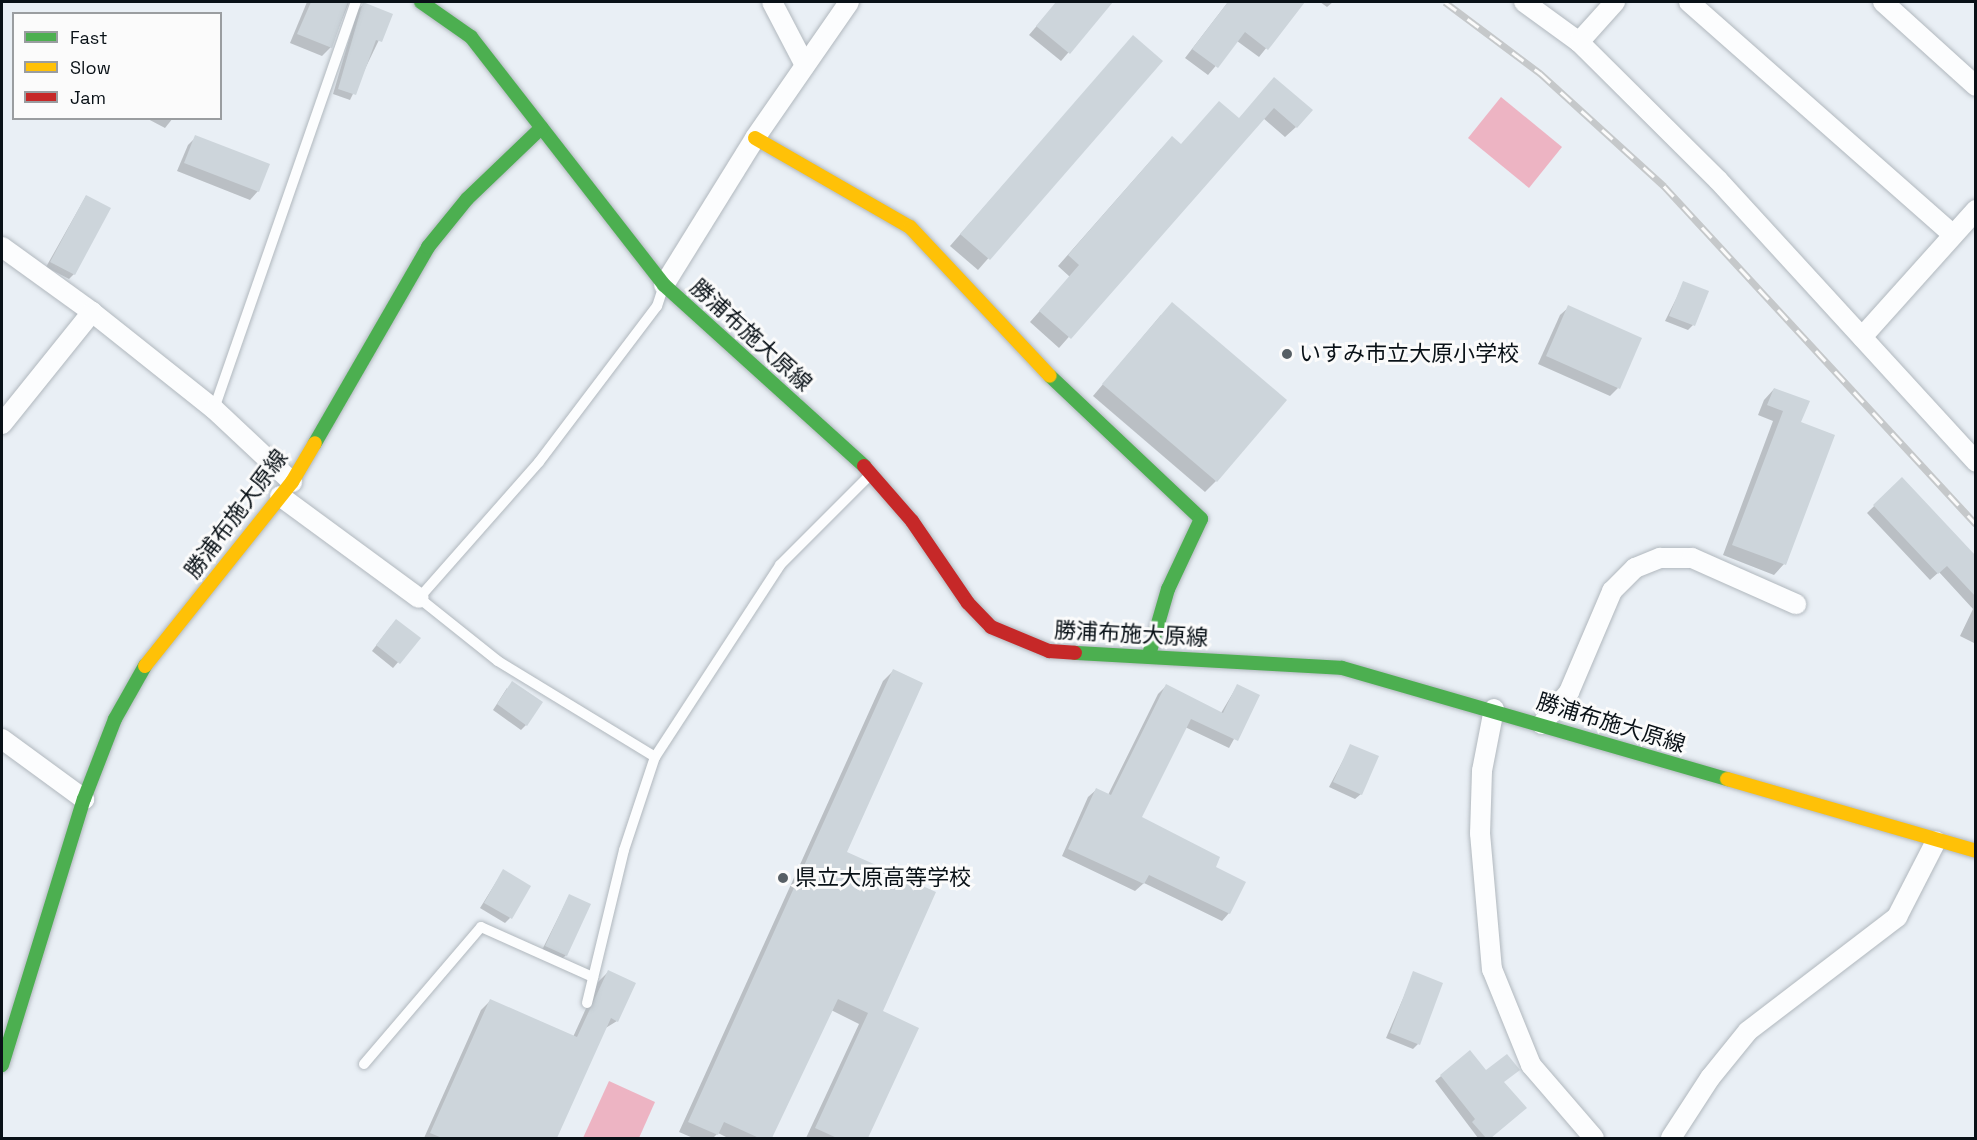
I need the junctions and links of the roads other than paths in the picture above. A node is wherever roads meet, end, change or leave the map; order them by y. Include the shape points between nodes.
1 (356, 2) edge
2 (421, 2) edge
3 (772, 2) edge
4 (849, 2) edge
5 (1524, 2) edge
6 (1615, 2) edge
7 (1689, 2) edge
8 (1883, 2) edge
9 (1579, 42) junction
10 (805, 65) junction
11 (1976, 86) edge
12 (541, 128) junction
13 (755, 138) junction
14 (1976, 210) edge
15 (1953, 235) junction
16 (2, 247) edge
17 (664, 285) junction
18 (92, 312) junction
19 (1862, 337) junction
20 (214, 409) junction
21 (2, 424) edge
22 (1976, 462) edge
23 (872, 472) junction
24 (286, 489) junction
25 (419, 598) junction
26 (1796, 604) dead end
27 (1149, 655) junction
28 (1494, 709) junction
29 (1542, 724) junction
30 (2, 740) edge
31 (655, 757) junction
32 (84, 800) junction
33 (1936, 841) junction
34 (1976, 851) edge
35 (593, 977) junction
36 (587, 1003) dead end
37 (364, 1064) dead end
38 (2, 1065) edge
39 (1594, 1138) edge
40 (1671, 1138) edge

1 - 20 lane
2 - 12 main road via 471,38
3 - 10 street
4 - 10 street
5 - 9 street
6 - 9 street
7 - 15 street
8 - 11 street
9 - 19 street via 1718,180
10 - 13 street
12 - 17 main road, 勝浦布施大原線
12 - 24 main road, 勝浦布施大原線 via 466,199 428,247
13 - 17 street
13 - 27 main road via 910,227 1048,374 1201,519 1168,589
14 - 15 street
15 - 19 street
16 - 18 street
17 - 23 main road, 勝浦布施大原線
17 - 25 lane via 657,306 539,462
18 - 20 street
18 - 21 street
19 - 22 street
20 - 24 street
23 - 27 main road, 勝浦布施大原線 via 912,520 968,603 991,627 1023,644 1049,651
23 - 31 lane via 780,566
24 - 25 street
24 - 32 main road, 勝浦布施大原線 via 147,663 115,719
25 - 31 lane via 498,661
26 - 29 street via 1692,558 1660,558 1635,568 1612,591 1569,692
27 - 28 main road, 勝浦布施大原線 via 1342,668
28 - 29 main road, 勝浦布施大原線
28 - 39 street via 1482,771 1480,833 1492,969 1531,1065
29 - 33 main road, 勝浦布施大原線
30 - 32 street
31 - 35 lane via 624,850
32 - 38 main road, 勝浦布施大原線
33 - 34 main road, 勝浦布施大原線
33 - 40 street via 1897,917 1748,1031 1710,1078
35 - 36 lane
35 - 37 lane via 481,927

